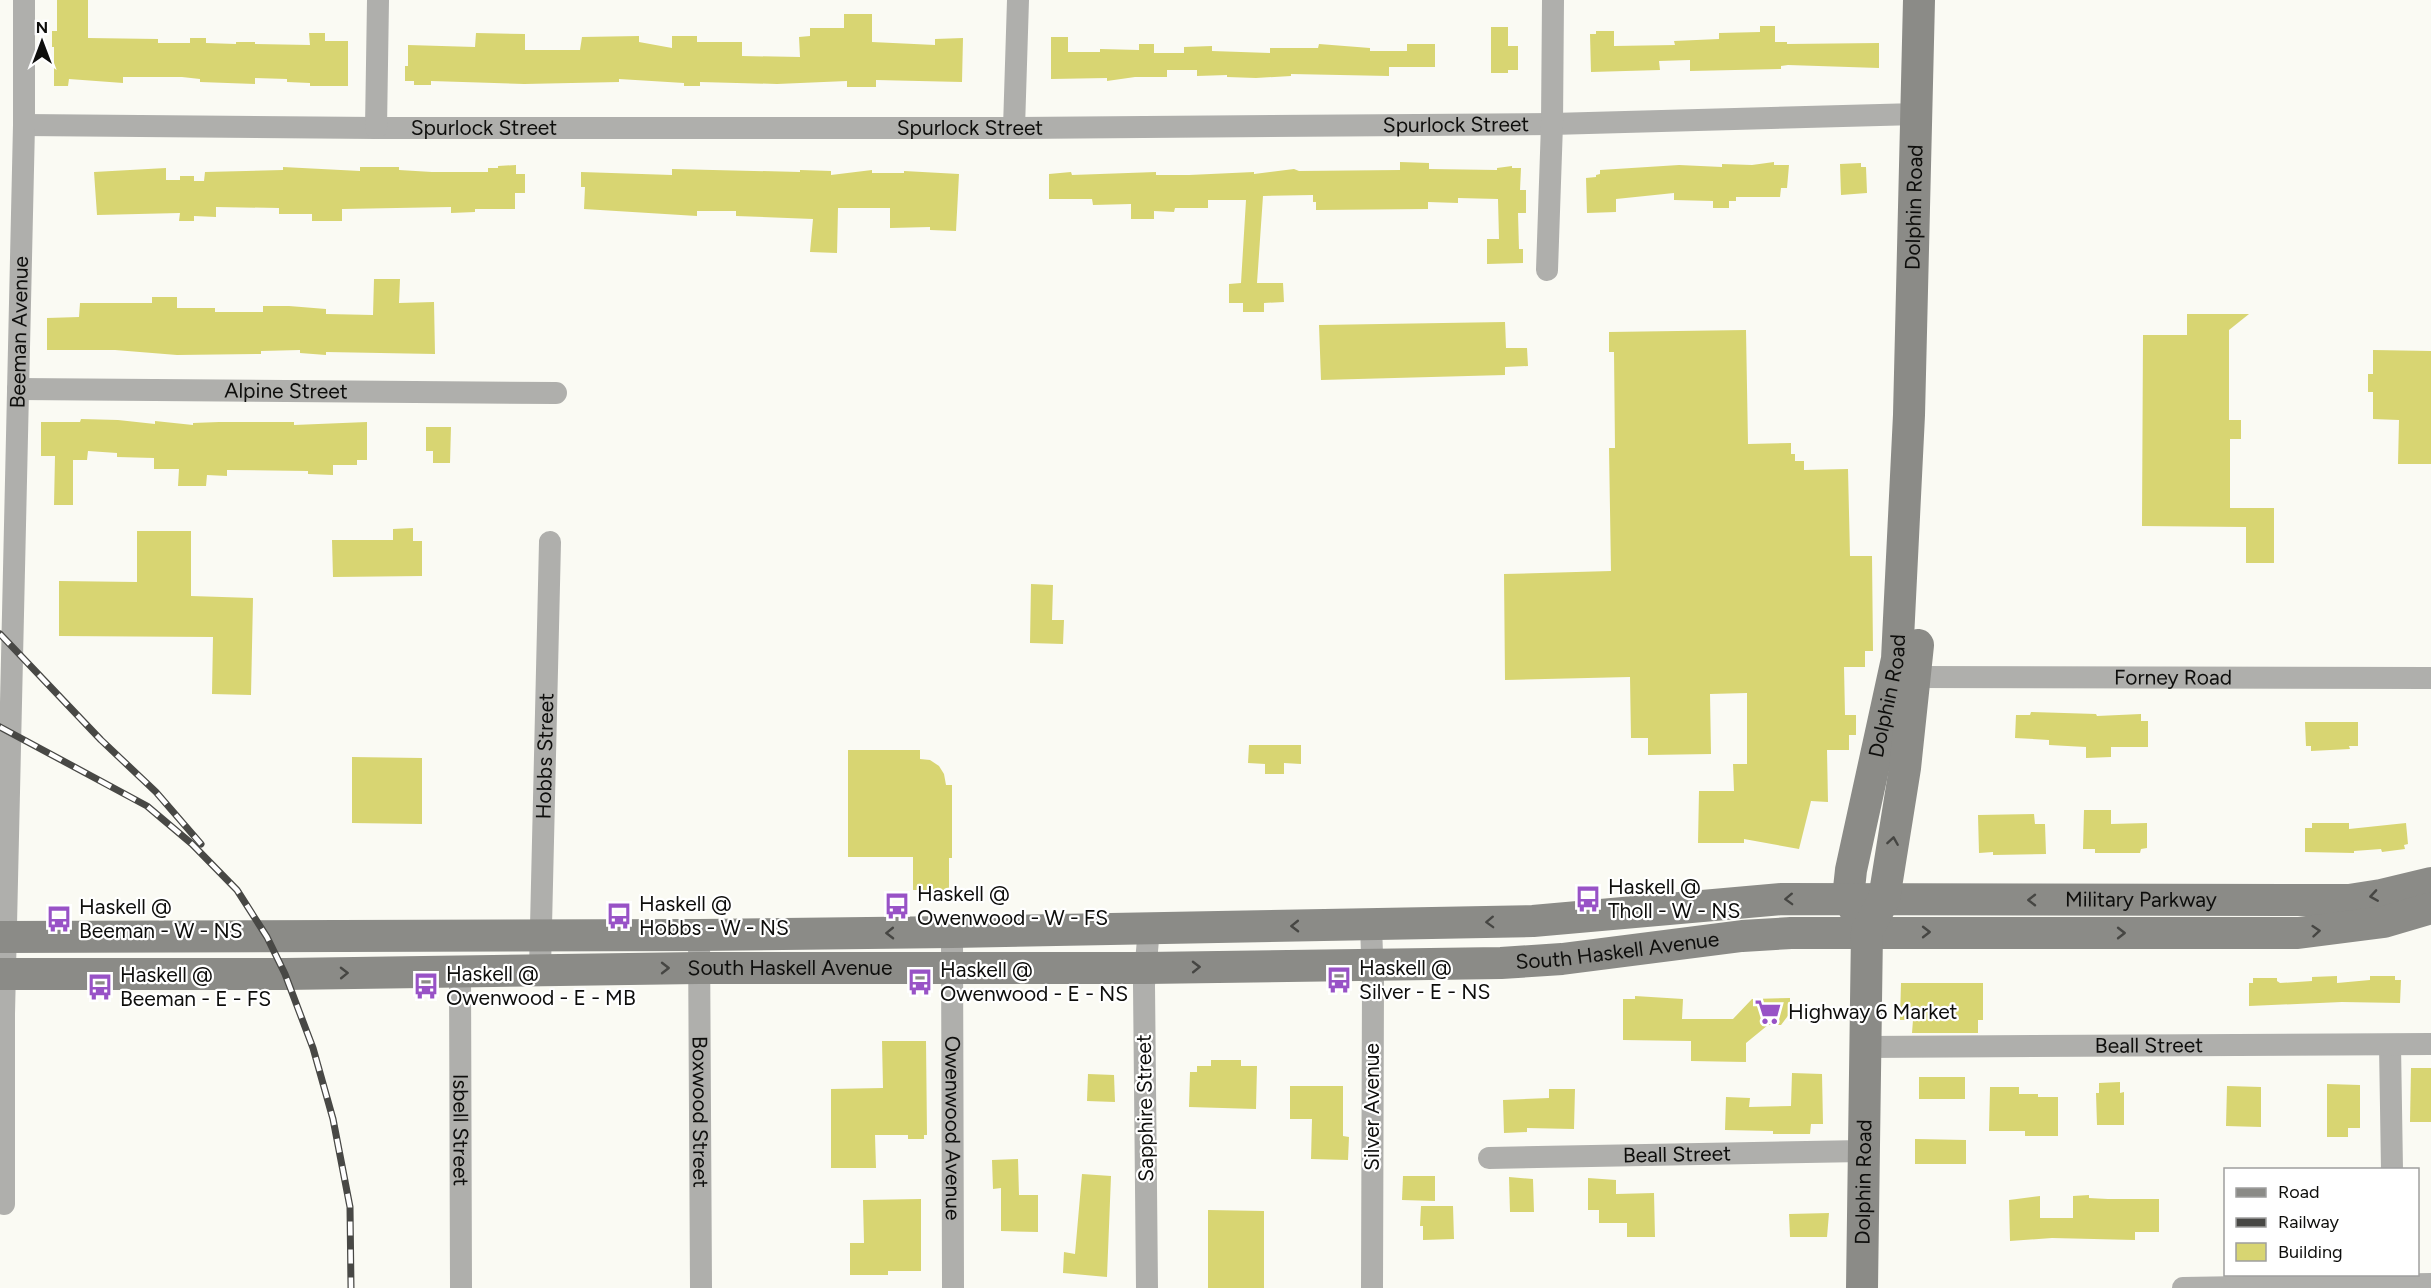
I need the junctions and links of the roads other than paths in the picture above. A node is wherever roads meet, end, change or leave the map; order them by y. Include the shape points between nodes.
1 (24, 0) edge
2 (378, 0) edge
3 (1018, 0) edge
4 (1553, 0) edge
5 (1919, 0) edge
6 (1917, 114) junction
7 (1552, 124) junction
8 (24, 125) junction
9 (376, 128) junction
10 (1014, 128) junction
11 (1547, 270) dead end
12 (0, 328) edge
13 (19, 347) junction
14 (18, 389) junction
15 (556, 393) dead end
16 (1906, 450) junction
17 (550, 542) dead end
18 (1915, 677) junction
19 (2431, 678) edge
20 (2431, 883) edge
21 (1848, 898) junction
22 (1884, 899) junction
23 (2431, 908) edge
24 (1533, 921) junction
25 (1371, 925) junction
26 (1149, 928) junction
27 (1867, 931) junction
28 (952, 932) junction
29 (542, 934) junction
30 (699, 935) junction
31 (460, 936) junction
32 (3, 937) edge
33 (1534, 961) junction
34 (1372, 965) junction
35 (698, 968) junction
36 (952, 968) junction
37 (1146, 968) junction
38 (540, 969) junction
39 (460, 971) junction
40 (2, 974) edge
41 (2431, 1044) edge
42 (2390, 1045) junction
43 (1865, 1047) junction
44 (1863, 1151) junction
45 (1489, 1158) dead end
46 (2392, 1168) edge
47 (4, 1204) dead end
48 (2395, 1282) edge
49 (2431, 1284) edge
50 (461, 1288) edge
51 (701, 1288) edge
52 (953, 1288) edge
53 (1147, 1288) edge
54 (1372, 1288) edge
55 (1862, 1288) edge
56 (2183, 1288) edge

1 - 8 street, Beeman Avenue
2 - 9 street
3 - 10 street
4 - 7 street
5 - 6 main road, Dolphin Road
6 - 7 street, Spurlock Street
6 - 16 main road, Dolphin Road
7 - 10 street, Spurlock Street
7 - 11 street
8 - 9 street, Spurlock Street
8 - 13 street, Beeman Avenue
9 - 10 street, Spurlock Street
12 - 13 street
13 - 14 street, Beeman Avenue
14 - 15 street, Alpine Street
14 - 32 street, Beeman Avenue
16 - 18 main road, Dolphin Road via 1915,465 1918,535
16 - 21 main road, Dolphin Road via 1897,658 1854,850
17 - 29 street, Hobbs Street
18 - 19 street, Forney Road
22 -> 18 main road, Dolphin Road
20 -> 22 main road, Military Parkway via 2349,900
21 - 22 main road, Military Parkway
21 -> 24 main road, South Haskell Avenue via 1782,899
21 - 27 main road
22 - 27 main road, Dolphin Road
27 -> 23 main road, Military Parkway via 2298,933 2384,922
24 -> 25 main road, South Haskell Avenue
24 - 33 main road
25 -> 26 main road, South Haskell Avenue
25 - 34 street, Silver Avenue
26 - 28 main road, South Haskell Avenue
26 - 37 street, Sapphire Street
27 - 33 main road, South Haskell Avenue via 1742,936
27 - 43 main road, Dolphin Road
28 -> 30 main road, South Haskell Avenue
28 - 36 street, Owenwood Avenue
29 - 30 main road, South Haskell Avenue
29 - 31 main road, South Haskell Avenue
29 - 38 street, Hobbs Street
30 - 35 street, Boxwood Street
31 - 32 main road, South Haskell Avenue
31 - 39 main road
32 - 40 street, Beeman Avenue
33 - 34 main road, South Haskell Avenue
37 -> 34 main road, South Haskell Avenue
34 - 54 street, Silver Avenue
35 - 36 main road, South Haskell Avenue
38 -> 35 main road, South Haskell Avenue
35 - 51 street, Boxwood Street
36 - 37 main road, South Haskell Avenue
36 - 52 street, Owenwood Avenue
37 - 53 street, Sapphire Street
38 - 39 main road, South Haskell Avenue
40 -> 39 main road, South Haskell Avenue
39 - 50 street, Isbell Street
40 - 47 street, Beeman Avenue
41 - 42 street, Beall Street
42 - 43 street, Beall Street
42 - 46 street
43 - 44 main road, Dolphin Road
44 - 45 street, Beall Street
44 - 55 main road, Dolphin Road
48 - 49 street
48 - 56 street

